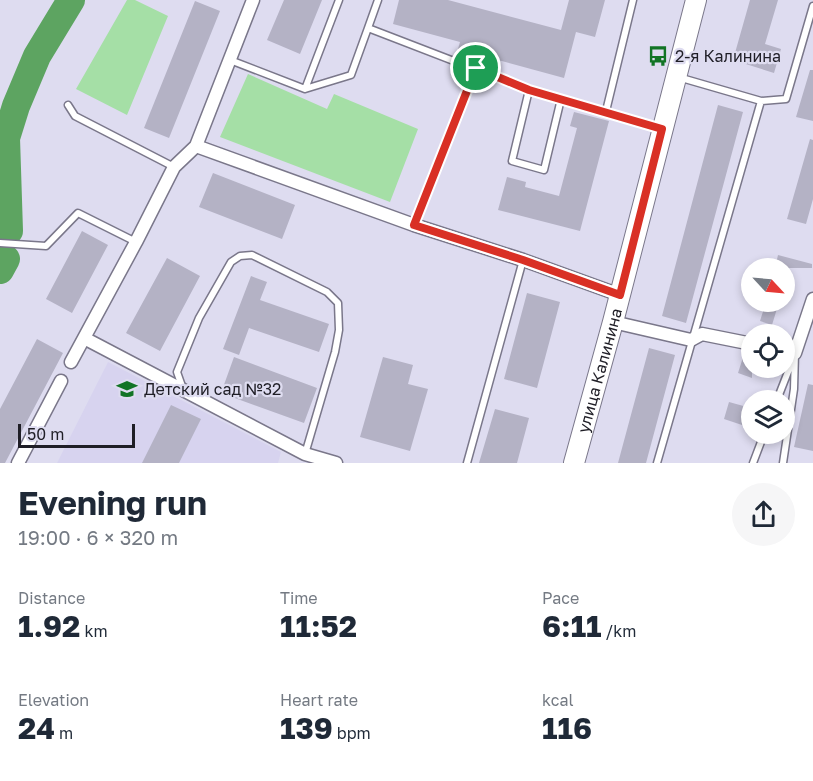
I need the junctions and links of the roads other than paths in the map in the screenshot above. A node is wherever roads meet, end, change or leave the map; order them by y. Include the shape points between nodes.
1 (253, 0) edge
2 (339, 0) edge
3 (378, 0) edge
4 (633, 0) edge
5 (696, 0) edge
6 (813, 6) edge
7 (368, 28) junction
8 (230, 59) junction
9 (476, 68) junction
10 (675, 76) junction
11 (305, 89) junction
12 (529, 90) junction
13 (561, 99) junction
14 (761, 101) junction
15 (68, 105) dead end
16 (606, 111) junction
17 (662, 129) junction
18 (196, 146) junction
19 (174, 167) junction
20 (414, 225) junction
21 (136, 242) junction
22 (0, 243) edge
23 (523, 260) junction
24 (620, 295) junction
25 (813, 299) edge
26 (613, 322) junction
27 (84, 339) junction
28 (691, 340) junction
29 (795, 340) edge
30 (741, 342) edge
31 (71, 362) dead end
32 (793, 378) edge
33 (61, 381) dead end
34 (184, 391) junction
35 (760, 444) edge
36 (303, 459) edge
37 (18, 463) edge
38 (336, 463) edge
39 (467, 463) edge
40 (574, 463) edge
41 (657, 463) edge
42 (753, 463) edge
43 (783, 463) edge

1 - 8 street
2 - 11 lane
3 - 7 lane
4 - 16 lane
5 - 10 main road, улица Калинина
6 - 14 lane via 786,99
7 - 9 lane
7 - 11 lane via 351,75
8 - 11 lane
8 - 18 street
9 - 12 lane
9 - 20 lane
10 - 14 lane
10 - 17 main road, улица Калинина
12 - 13 lane
12 - 13 lane via 512,161 544,170
13 - 16 lane
14 - 28 lane
15 - 19 lane via 75,116
16 - 17 lane
17 - 24 main road, улица Калинина
18 - 19 street
18 - 20 street
19 - 21 street
20 - 23 street
21 - 22 lane via 78,213 46,246
21 - 27 street
23 - 24 street
23 - 39 lane
24 - 26 main road, улица Калинина
25 - 29 street
26 - 28 street
26 - 40 main road, улица Калинина
27 - 31 street
27 - 34 street
28 - 30 street via 702,334
28 - 41 lane
32 - 43 lane
33 - 37 street
34 - 36 street
34 - 36 lane via 177,372 199,318 231,262 252,255 327,292 339,303 339,330
35 - 42 lane
36 - 38 street

